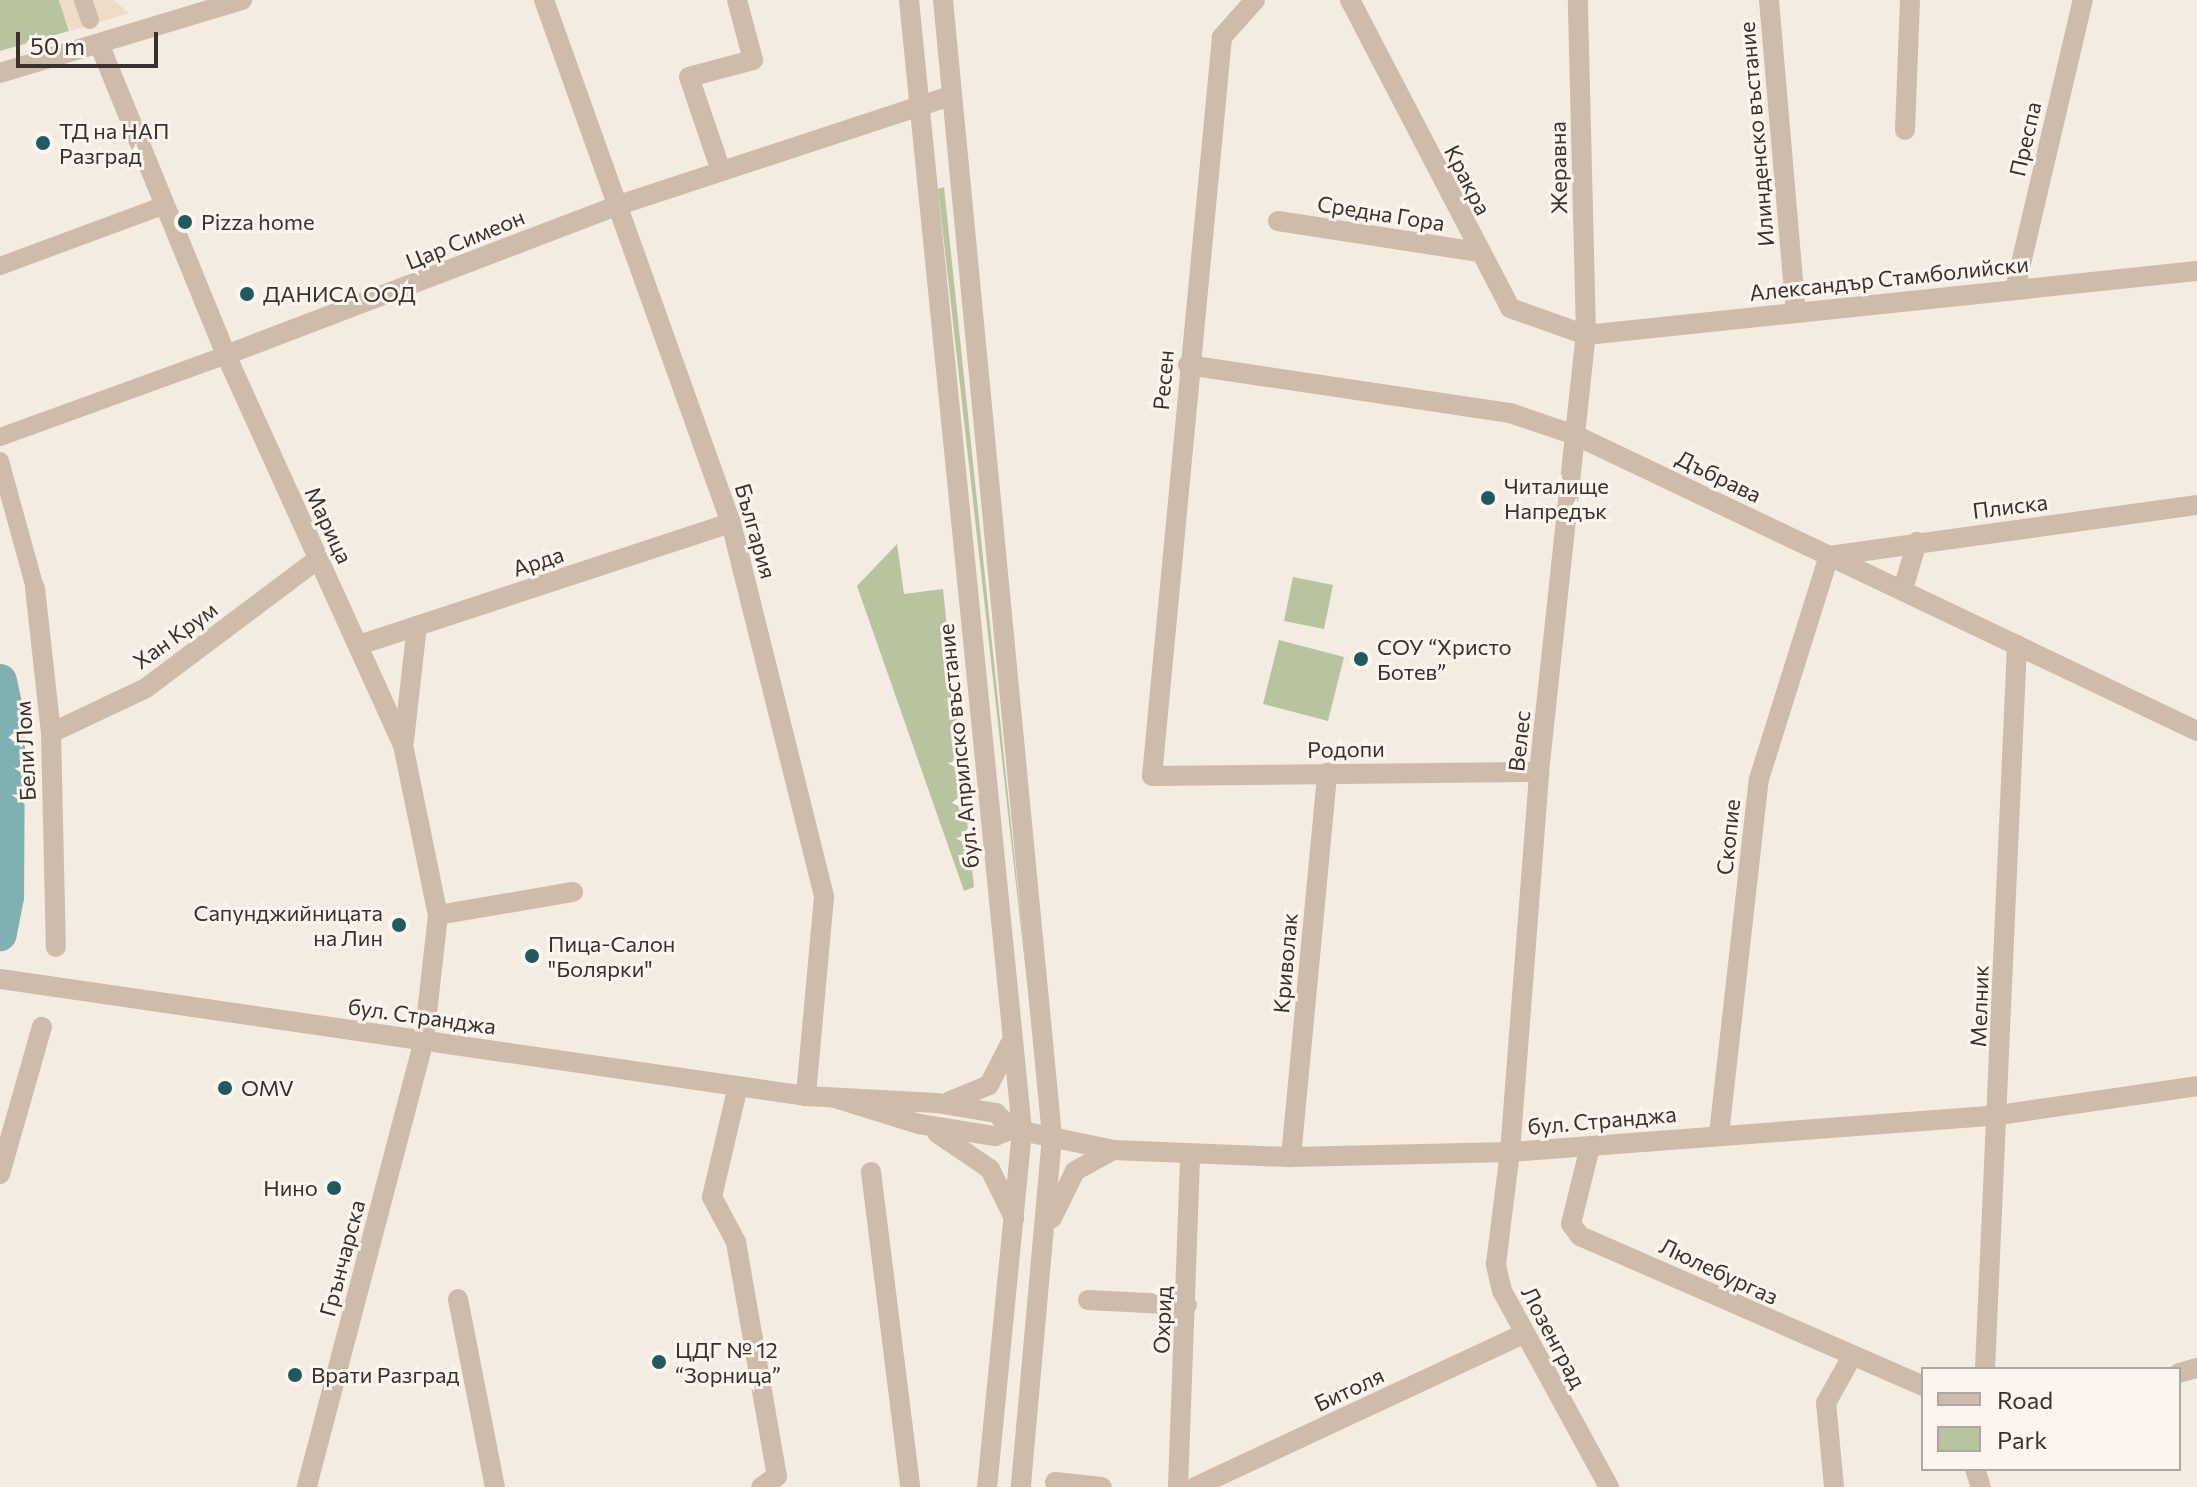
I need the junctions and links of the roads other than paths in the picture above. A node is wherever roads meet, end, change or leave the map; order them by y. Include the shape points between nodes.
1 (83, 0) edge
2 (242, 0) edge
3 (544, 0) edge
4 (737, 0) edge
5 (909, 0) edge
6 (943, 0) edge
7 (1255, 0) edge
8 (1350, 0) edge
9 (1578, 0) edge
10 (1769, 0) edge
11 (1910, 0) edge
12 (2083, 0) edge
13 (90, 20) dead end
14 (100, 46) junction
15 (0, 73) edge
16 (950, 96) junction
17 (916, 107) junction
18 (1905, 130) dead end
19 (721, 171) junction
20 (165, 205) junction
21 (616, 206) junction
22 (1278, 221) dead end
23 (1478, 252) junction
24 (0, 266) edge
25 (2197, 271) edge
26 (2015, 289) junction
27 (1796, 312) junction
28 (1586, 335) junction
29 (226, 355) junction
30 (1188, 365) junction
31 (1575, 435) junction
32 (0, 437) edge
33 (0, 461) edge
34 (2197, 505) edge
35 (731, 523) junction
36 (1917, 542) junction
37 (1829, 556) junction
38 (318, 559) junction
39 (1904, 586) junction
40 (35, 588) joint
41 (417, 626) junction
42 (359, 645) junction
43 (2017, 645) junction
44 (2197, 731) edge
45 (51, 733) junction
46 (403, 745) junction
47 (1539, 772) junction
48 (1327, 773) junction
49 (1152, 776) joint
50 (573, 892) dead end
51 (438, 915) junction
52 (56, 947) dead end
53 (0, 979) edge
54 (42, 1027) dead end
55 (1012, 1036) junction
56 (424, 1040) junction
57 (738, 1086) junction
58 (2197, 1086) edge
59 (806, 1096) junction
60 (838, 1099) junction
61 (937, 1103) junction
62 (1999, 1115) junction
63 (919, 1124) junction
64 (1017, 1130) junction
65 (1719, 1134) junction
66 (1052, 1137) junction
67 (1590, 1147) junction
68 (1113, 1150) junction
69 (1510, 1152) junction
70 (1190, 1155) junction
71 (1291, 1157) junction
72 (871, 1172) dead end
73 (0, 1174) edge
74 (1047, 1230) junction
75 (1017, 1233) junction
76 (458, 1299) dead end
77 (1088, 1300) dead end
78 (1187, 1305) junction
79 (1523, 1334) junction
80 (1850, 1360) junction
81 (1985, 1367) edge
82 (1921, 1385) edge
83 (1055, 1482) dead end
84 (307, 1487) edge
85 (495, 1487) edge
86 (761, 1487) edge
87 (910, 1487) edge
88 (987, 1487) edge
89 (1021, 1487) edge
90 (1102, 1487) edge
91 (1178, 1487) edge
92 (1195, 1487) edge
93 (1609, 1487) edge
94 (1834, 1487) edge

1 - 13 street
2 - 14 street
3 - 21 street, България
4 - 19 street via 753,60 689,77
5 - 17 street, бул. Априлско въстание
6 - 16 street
7 - 30 street, Ресен via 1222,37
8 - 23 street, Кракра
9 - 28 street, Жеравна
10 - 27 street, Илинденско въстание
11 - 18 street
12 - 26 street, Преспа
14 - 15 street
14 - 20 street, Марица
16 - 17 street, Цар Симеон
16 - 66 street
17 - 19 street, Цар Симеон
17 - 55 street, бул. Априлско въстание
19 - 21 street, Цар Симеон
20 - 24 street
20 - 29 street, Марица
21 - 29 street, Цар Симеон
21 - 35 street, България
22 - 23 street, Средна Гора
23 - 28 street, Кракра via 1510,308
25 - 26 street, Александър Стамболийски
26 - 27 street, Александър Стамболийски
27 - 28 street, Александър Стамболийски
28 - 31 street, Велес
29 - 32 street, Цар Симеон
29 - 38 street, Марица
30 - 31 street, Дъбрава via 1510,413
30 - 49 street, Ресен
31 - 37 street, Дъбрава
31 - 47 street, Велес
33 - 40 street, Бели Лом
34 - 36 street, Плиска
35 - 41 street, Арда
35 - 59 street, България via 824,897
36 - 37 street, Плиска
36 - 39 street
37 - 39 street, Дъбрава
37 - 65 street, Скопие via 1759,779
38 - 42 street, Марица
38 - 45 street, Хан Крум via 146,688
39 - 43 street, Дъбрава
40 - 45 street, Бели Лом
41 - 42 street, Арда
41 - 46 street
42 - 46 street, Марица
43 - 44 street, Дъбрава
43 - 62 street, Мелник
45 - 52 street, Бели Лом
46 - 51 street, Марица
47 - 48 street, Родопи
47 - 69 street, Велес
48 - 49 street, Родопи
48 - 71 street, Криволак
50 - 51 street
51 - 56 street, Марица
53 - 56 street, бул. Странджа
54 - 73 street
55 - 61 street via 989,1085
55 - 64 street, бул. Априлско въстание
56 - 57 street, бул. Странджа
56 - 84 street, Грънчарска
57 - 59 street, бул. Странджа
57 - 86 street via 712,1197 736,1242 777,1476
58 - 62 street, бул. Странджа
59 - 60 street, бул. Странджа
60 - 61 street, бул. Странджа
60 - 63 street, бул. Странджа
61 - 64 street, бул. Странджа via 996,1113
62 - 65 street, бул. Странджа
62 - 81 street, Мелник
63 - 64 street, бул. Странджа via 995,1136
63 - 75 street via 990,1169
64 - 66 street, бул. Странджа
64 - 75 street, бул. Априлско въстание
65 - 67 street, бул. Странджа
66 - 68 street, бул. Странджа
66 - 74 street
67 - 69 street, бул. Странджа
67 - 80 street, Люлебургаз via 1571,1224 1580,1236
68 - 70 street, бул. Странджа
68 - 74 street via 1075,1171
69 - 71 street, бул. Странджа
69 - 79 street, Лозенград via 1496,1264
70 - 71 street, бул. Странджа
70 - 78 street, Охрид
72 - 87 street
74 - 89 street
75 - 88 street, бул. Априлско въстание
76 - 85 street
77 - 78 street
78 - 91 street, Охрид
79 - 92 street, Битоля
79 - 93 street, Лозенград
80 - 82 street, Люлебургаз
80 - 94 street via 1826,1403
83 - 90 street

